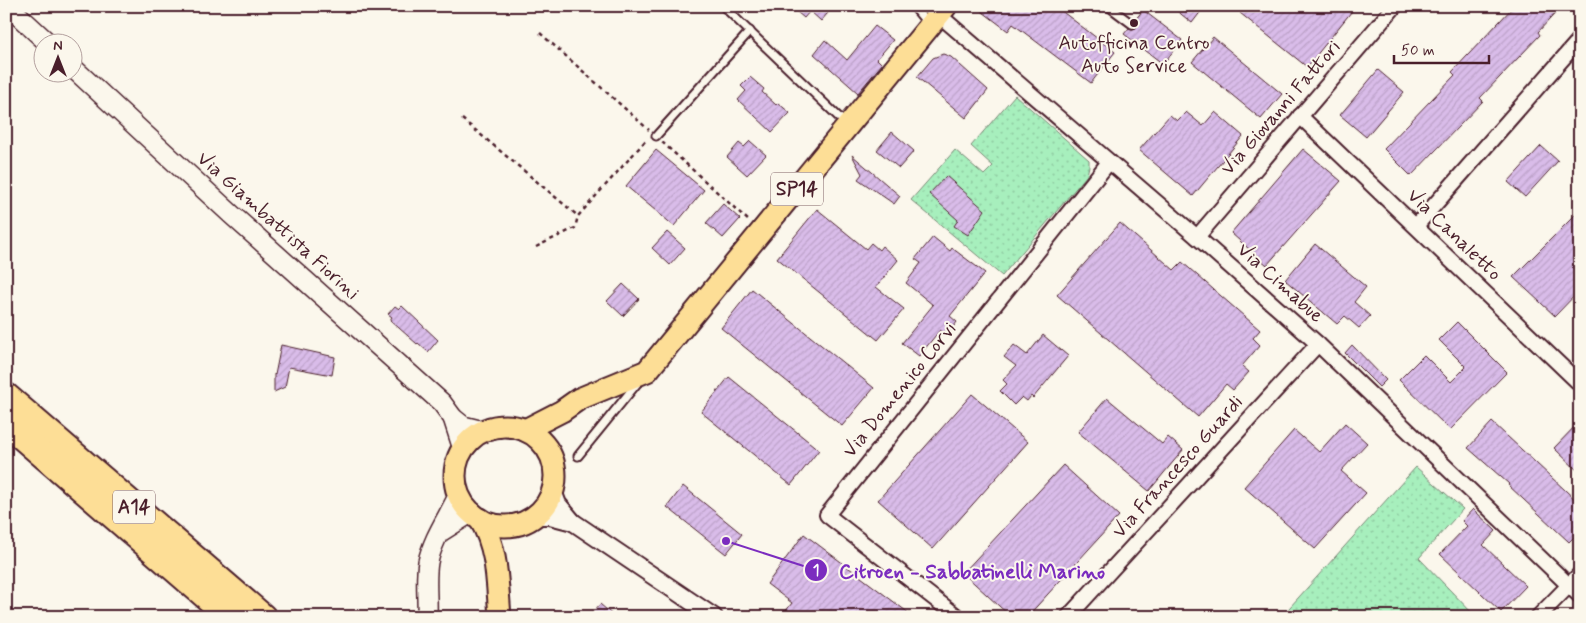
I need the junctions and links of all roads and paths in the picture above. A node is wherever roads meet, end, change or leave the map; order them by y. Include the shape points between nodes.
1 (8, 6) edge
2 (723, 6) edge
3 (912, 6) edge
4 (1108, 6) edge
5 (1395, 6) edge
6 (939, 16) edge
7 (1132, 24) dead end
8 (750, 31) junction
9 (36, 32) edge
10 (1580, 39) edge
11 (82, 76) edge
12 (1300, 116) junction
13 (462, 119) dead end
14 (848, 126) junction
15 (654, 135) joint
16 (1109, 162) junction
17 (578, 216) junction
18 (1416, 226) junction
19 (1197, 237) junction
20 (536, 247) dead end
21 (1318, 344) junction
22 (647, 371) junction
23 (1580, 384) edge
24 (6, 396) edge
25 (562, 411) junction
26 (453, 418) junction
27 (6, 423) edge
28 (525, 430) junction
29 (483, 431) junction
30 (463, 449) junction
31 (549, 451) junction
32 (578, 456) dead end
33 (553, 491) junction
34 (459, 494) junction
35 (476, 516) junction
36 (528, 520) junction
37 (573, 522) junction
38 (441, 532) junction
39 (497, 569) junction
40 (1580, 574) edge
41 (1568, 585) junction
42 (1580, 596) edge
43 (230, 617) edge
44 (263, 617) edge
45 (427, 617) edge
46 (500, 617) edge
47 (714, 617) edge
48 (958, 617) edge
49 (1068, 617) edge
50 (1538, 617) edge

1 - 9 main road
2 - 8 lane
3 - 6 lane
4 - 7 lane
5 - 12 street, Via Giovanni Fattori
6 - 14 main road, SP14
6 - 16 street, Via Cimabue
8 - 14 lane
8 - 15 lane
10 - 18 street
11 - 26 main road, Via Giambattista Fiorini via 442,403
12 - 18 street, Via Canaletto
12 - 19 street, Via Giovanni Fattori
13 - 17 path
14 - 22 main road, SP14
15 - 17 path
16 - 19 street, Via Cimabue
16 - 48 street, Via Domenico Corvi via 827,514
17 - 20 path via 575,228
18 - 23 street, Via Canaletto
19 - 21 street, Via Cimabue
21 - 41 street, Via Cimabue
21 - 49 street, Via Francesco Guardi
22 - 25 main road, SP14 via 579,399
22 - 32 lane
24 - 44 highway, A14
25 - 28 main road, SP14
25 - 31 main road
26 - 29 main road, Via Giambattista Fiorini via 463,426
26 - 30 main road, Via Giambattista Fiorini
27 - 43 highway, A14
28 - 29 main road via 496,426
28 - 31 main road via 538,438
29 - 30 main road
30 - 34 main road via 455,471
31 - 33 main road via 554,464
33 - 36 main road via 545,505
33 - 37 street via 558,504
34 - 35 main road
34 - 38 main road
35 - 36 main road via 500,525
35 - 38 main road
35 - 39 main road via 492,542
36 - 37 street via 550,516
36 - 39 main road via 508,536
37 - 47 street
38 - 45 main road via 428,562
39 - 46 main road
40 - 41 street
41 - 42 street, Via Cimabue
41 - 50 street

